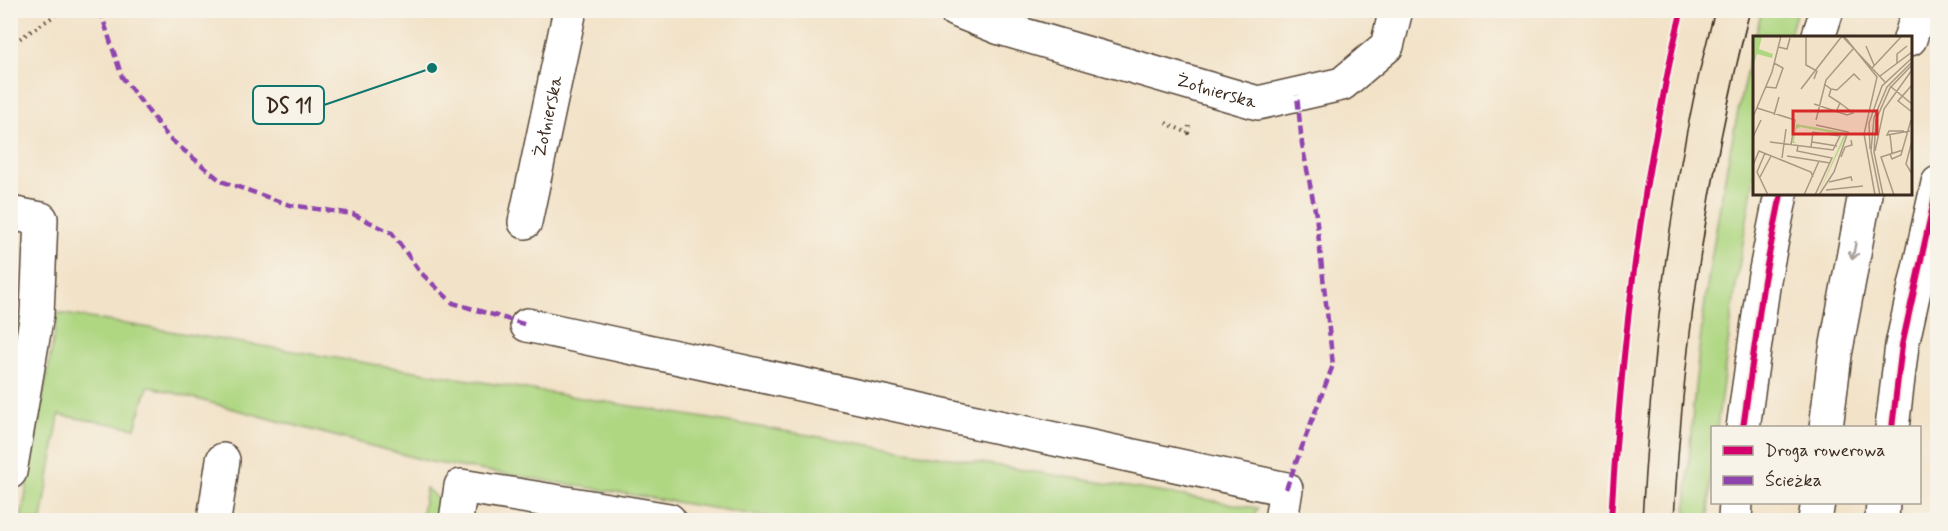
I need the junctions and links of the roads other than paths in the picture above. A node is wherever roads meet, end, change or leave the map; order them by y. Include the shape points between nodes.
1 (570, 10) edge
2 (955, 10) edge
3 (1396, 10) edge
4 (1827, 10) edge
5 (1919, 10) edge
6 (1004, 19) edge
7 (1819, 36) edge
8 (1912, 36) edge
9 (1938, 183) edge
10 (1781, 195) edge
11 (1865, 195) edge
12 (26, 216) edge
13 (525, 222) dead end
14 (527, 326) dead end
15 (1743, 426) edge
16 (1826, 426) edge
17 (1892, 426) edge
18 (223, 460) dead end
19 (10, 472) edge
20 (1736, 504) edge
21 (1818, 504) edge
22 (1883, 504) edge
23 (214, 520) edge
24 (456, 520) edge
25 (669, 520) edge
26 (1281, 520) edge
27 (1735, 520) edge
28 (1815, 520) edge
29 (1882, 520) edge

1 - 13 street, Żołnierska
2 - 6 street, Żołnierska
3 - 6 street, Żołnierska via 1387,46 1342,84 1258,103
4 - 7 street
5 - 8 street
9 - 17 street via 1902,345
10 - 15 street
11 -> 16 street via 1835,355
12 - 19 street via 37,314
14 - 26 street via 1286,489
18 - 23 street
20 - 27 street
21 - 28 street
22 - 29 street
24 - 25 street via 461,486

